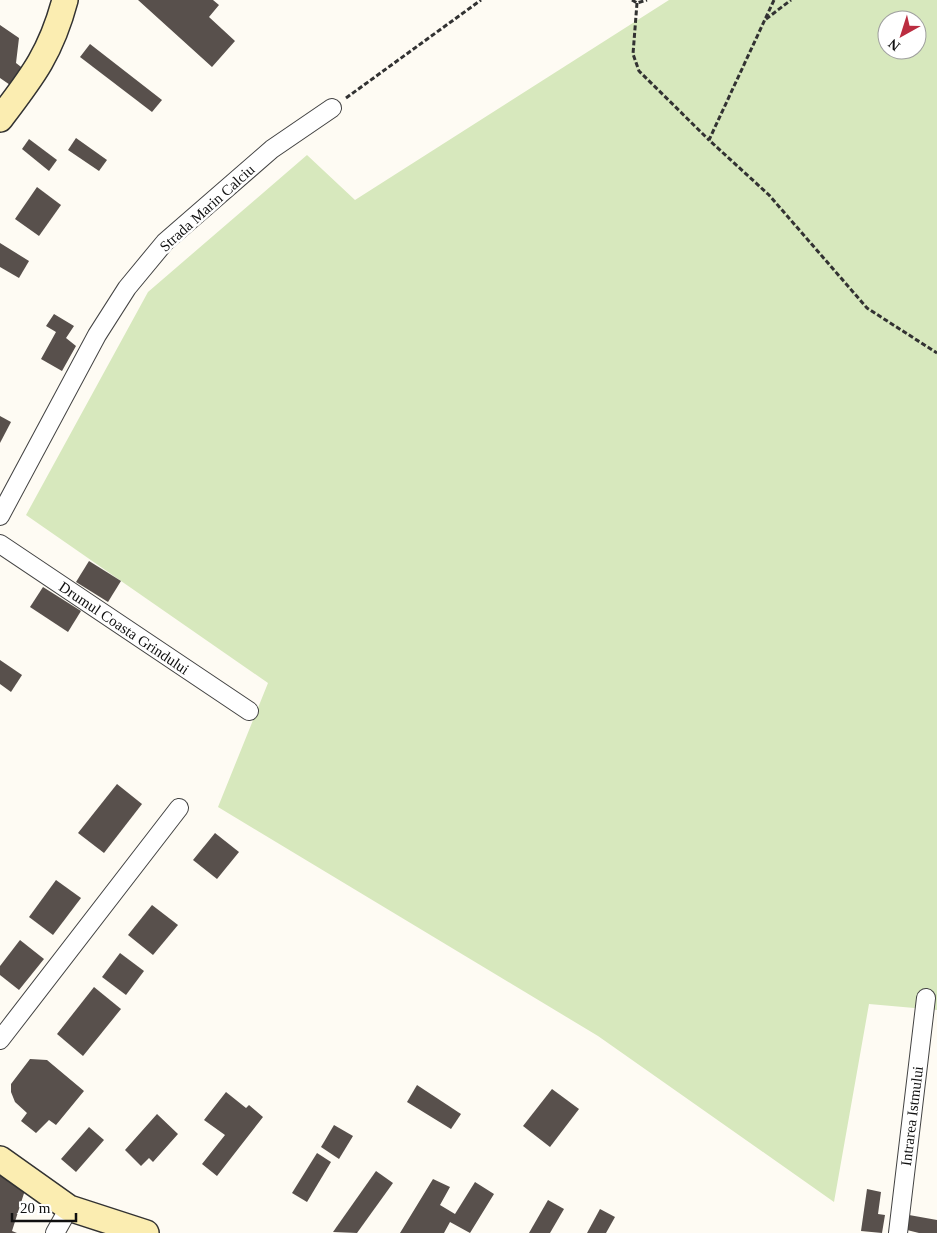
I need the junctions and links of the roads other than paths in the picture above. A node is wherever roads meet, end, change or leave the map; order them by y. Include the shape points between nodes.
1 (65, 0) edge
2 (332, 108) road end
3 (0, 119) edge
4 (0, 516) edge
5 (0, 544) edge
6 (249, 711) dead end
7 (179, 808) dead end
8 (926, 998) dead end
9 (0, 1040) edge
10 (0, 1159) edge
11 (68, 1208) junction
12 (55, 1233) edge
13 (146, 1233) edge
14 (898, 1233) edge

1 - 3 main road via 48,50
2 - 4 street, Strada Marin Calciu via 272,149 165,242 126,288 97,335
5 - 6 street, Drumul Coasta Grindului
7 - 9 street
8 - 14 street, Intrarea Istmului
10 - 11 main road
11 - 12 street
11 - 13 main road

